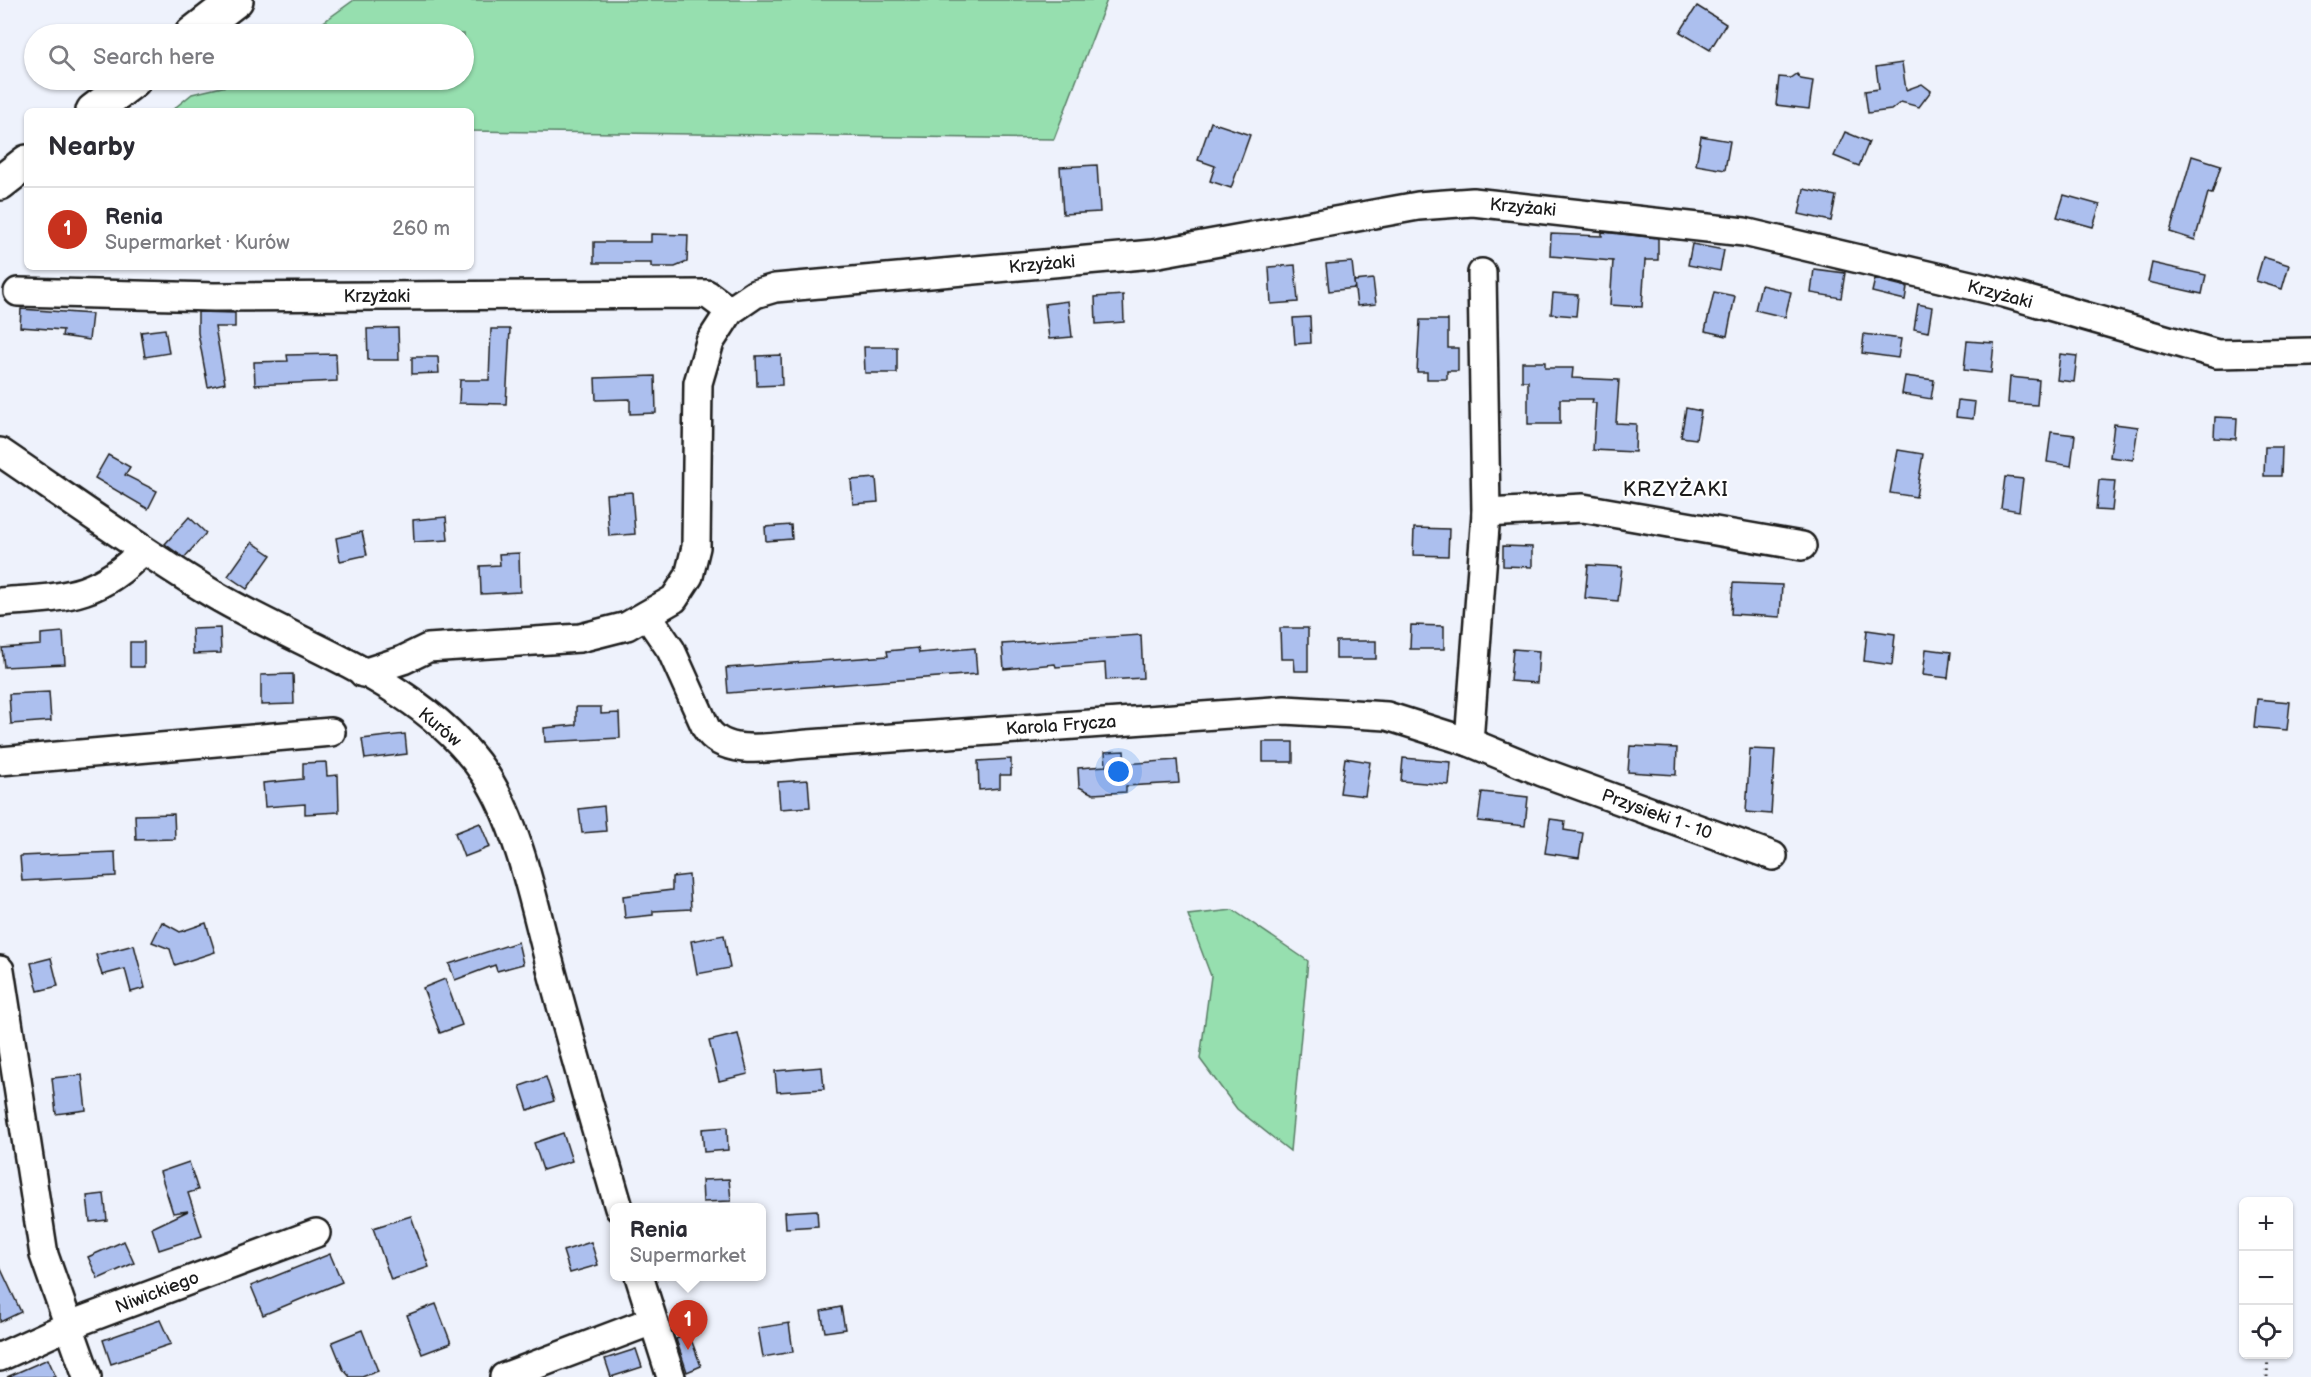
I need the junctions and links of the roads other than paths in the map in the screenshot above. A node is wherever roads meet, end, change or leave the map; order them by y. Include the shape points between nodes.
1 (236, 0) edge
2 (205, 24) edge
3 (121, 90) edge
4 (97, 108) edge
5 (24, 164) edge
6 (0, 183) edge
7 (1482, 273) dead end
8 (18, 292) dead end
9 (730, 310) junction
10 (2311, 352) edge
11 (0, 452) edge
12 (1486, 513) junction
13 (1802, 546) dead end
14 (143, 550) junction
15 (0, 602) edge
16 (647, 615) junction
17 (404, 660) junction
18 (363, 673) junction
19 (398, 694) junction
20 (331, 732) dead end
21 (1469, 742) junction
22 (0, 761) edge
23 (1542, 772) joint
24 (1773, 856) dead end
25 (0, 970) edge
26 (618, 1203) edge
27 (316, 1233) dead end
28 (640, 1281) edge
29 (652, 1321) junction
30 (70, 1325) junction
31 (0, 1357) edge
32 (87, 1377) edge
33 (504, 1377) edge
34 (671, 1377) edge

1 - 2 main road
3 - 4 main road
5 - 6 main road
7 - 12 street
8 - 9 street, Krzyżaki via 214,297 707,294
9 - 10 street, Krzyżaki via 755,294 775,288 1153,254 1418,206 1473,202 1744,232 2004,293 2217,354
9 - 16 street, Krzyżaki via 710,342 698,384 696,547 689,576 674,599
11 - 14 street, Kurów
12 - 13 street via 1583,508
12 - 21 street
14 - 15 street via 106,583 85,592
14 - 18 street, Kurów via 210,593
16 - 17 street, Krzyżaki via 627,626 580,638 429,648
16 - 21 street, Karola Frycza via 671,650 706,728 712,738 724,745 755,747 1285,710 1387,716
17 - 18 street, Krzyżaki
17 - 19 street
18 - 19 street, Kurów
19 - 26 street, Kurów via 438,722 462,745 485,775 504,812 527,880
20 - 22 street
21 - 23 street, Karola Frycza
23 - 24 street, Przysieki 1 - 10
25 - 30 street via 44,1255
27 - 30 street, Niwickiego
28 - 29 street
29 - 33 street
29 - 34 street
30 - 31 street, Niwickiego
30 - 32 street

